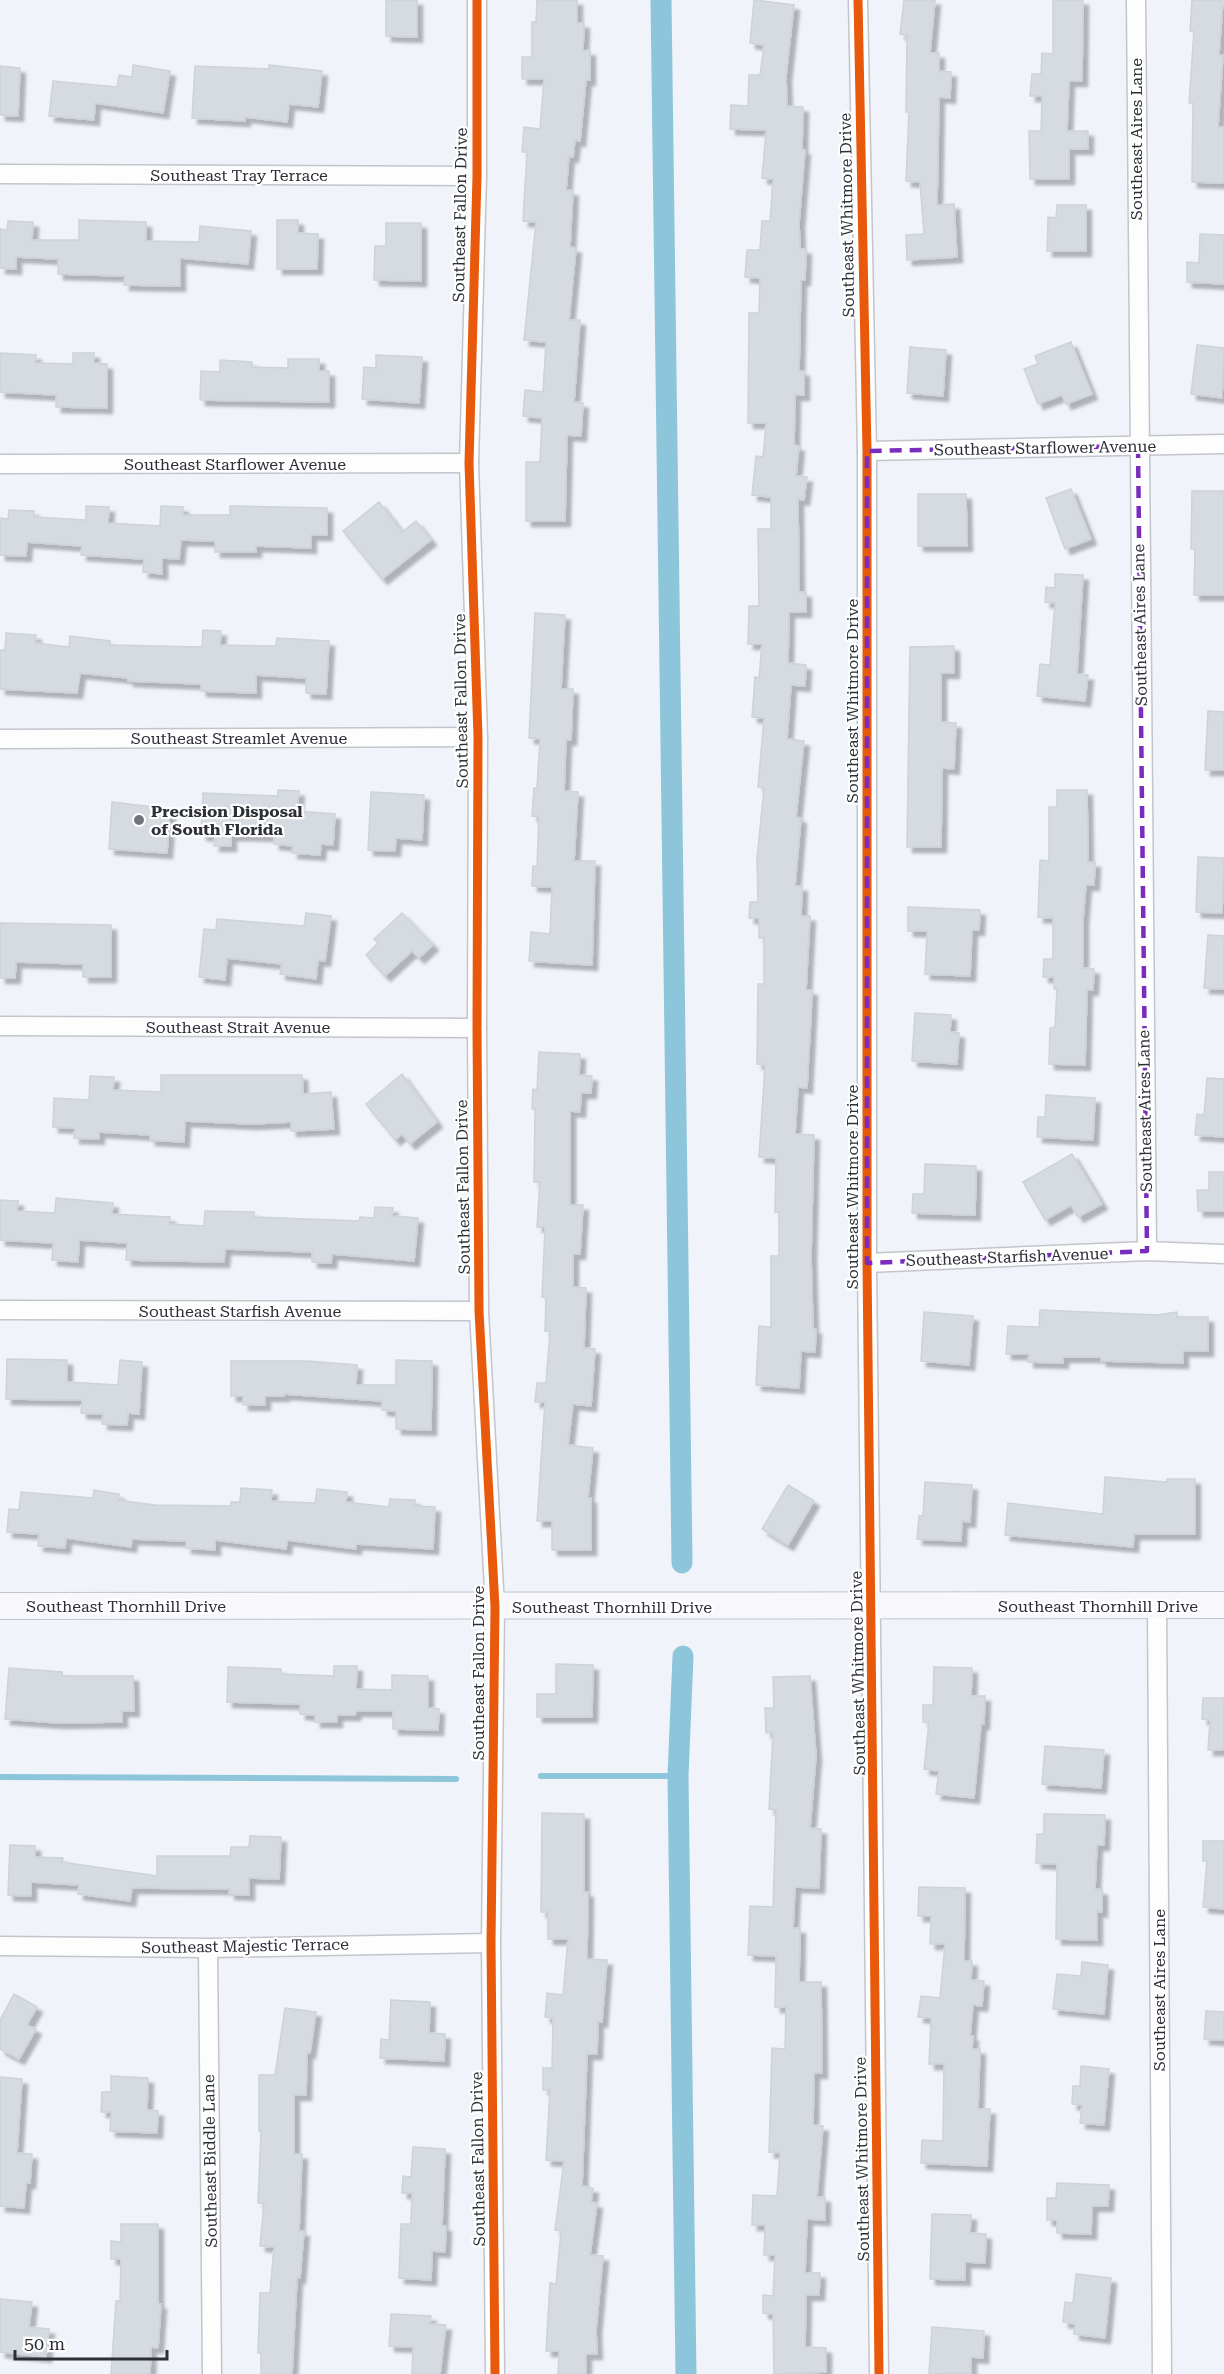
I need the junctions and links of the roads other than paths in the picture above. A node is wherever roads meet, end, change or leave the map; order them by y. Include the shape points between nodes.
1 (477, 0) edge
2 (858, 0) edge
3 (1136, 0) edge
4 (0, 174) edge
5 (477, 176) junction
6 (1224, 444) edge
7 (1138, 446) junction
8 (867, 451) junction
9 (469, 463) junction
10 (0, 464) edge
11 (478, 736) junction
12 (0, 739) edge
13 (0, 1026) edge
14 (477, 1028) junction
15 (1147, 1251) junction
16 (1224, 1254) edge
17 (867, 1263) junction
18 (0, 1310) edge
19 (479, 1311) junction
20 (1224, 1605) edge
21 (0, 1606) edge
22 (872, 1606) junction
23 (1157, 1606) junction
24 (495, 1607) junction
25 (491, 1943) junction
26 (0, 1946) edge
27 (208, 1948) junction
28 (212, 2374) edge
29 (495, 2374) edge
30 (879, 2374) edge
31 (1162, 2374) edge

1 - 5 street, Southeast Fallon Drive
2 - 8 street, Southeast Whitmore Drive
3 - 7 street, Southeast Aires Lane
4 - 5 street, Southeast Tray Terrace
5 - 9 street, Southeast Fallon Drive
6 - 7 street, Southeast Starflower Avenue
7 - 8 street, Southeast Starflower Avenue
7 - 15 street, Southeast Aires Lane
8 - 17 street, Southeast Whitmore Drive
9 - 10 street, Southeast Starflower Avenue
9 - 11 street, Southeast Fallon Drive
11 - 12 street, Southeast Streamlet Avenue
11 - 14 street, Southeast Fallon Drive
13 - 14 street, Southeast Strait Avenue
14 - 19 street, Southeast Fallon Drive
15 - 16 street, Southeast Starfish Avenue
15 - 17 street, Southeast Starfish Avenue
17 - 22 street, Southeast Whitmore Drive
18 - 19 street, Southeast Starfish Avenue
19 - 24 street, Southeast Fallon Drive
20 - 23 street, Southeast Thornhill Drive
21 - 24 street, Southeast Thornhill Drive
22 - 23 street, Southeast Thornhill Drive
22 - 24 street, Southeast Thornhill Drive
22 - 30 street, Southeast Whitmore Drive
23 - 31 street, Southeast Aires Lane
24 - 25 street, Southeast Fallon Drive
25 - 27 street, Southeast Majestic Terrace
25 - 29 street, Southeast Fallon Drive
26 - 27 street, Southeast Majestic Terrace
27 - 28 street, Southeast Biddle Lane

